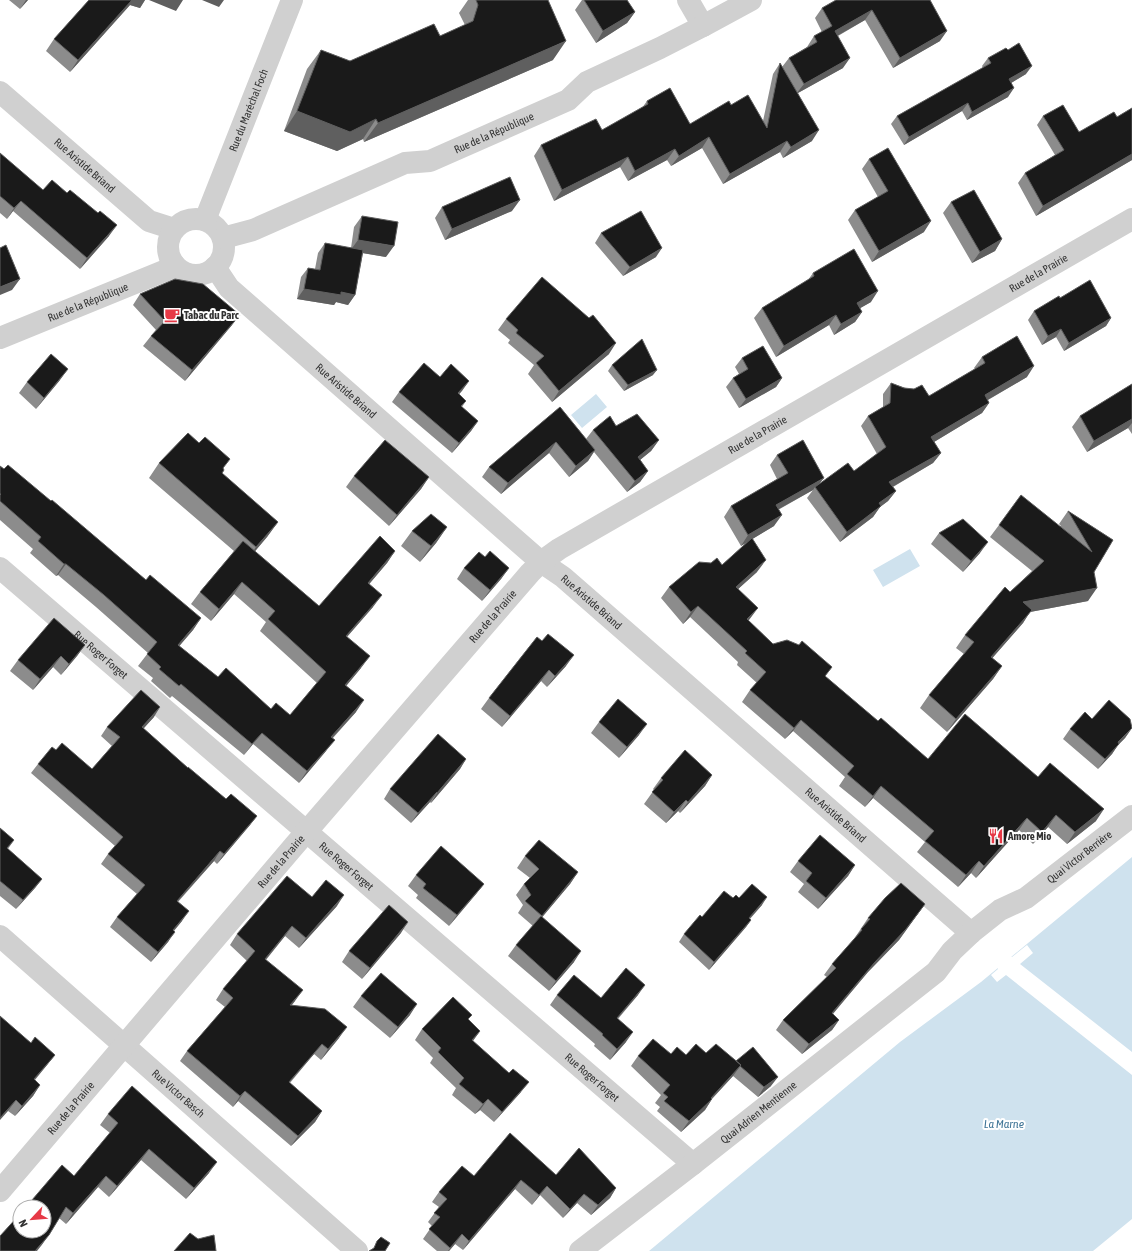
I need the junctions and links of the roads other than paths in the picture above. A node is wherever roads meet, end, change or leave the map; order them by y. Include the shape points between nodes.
1 (292, 0) edge
2 (688, 0) edge
3 (751, 0) edge
4 (703, 26) junction
5 (0, 92) edge
6 (1132, 219) edge
7 (205, 220) junction
8 (174, 230) junction
9 (223, 238) junction
10 (174, 264) junction
11 (215, 267) junction
12 (0, 338) edge
13 (541, 562) junction
14 (0, 568) edge
15 (1132, 816) edge
16 (307, 832) junction
17 (971, 934) junction
18 (0, 936) edge
19 (124, 1045) junction
20 (692, 1164) junction
21 (0, 1191) edge
22 (357, 1251) edge
23 (580, 1251) edge

1 - 7 street, Rue du Maréchal Foch
2 - 4 street
3 - 4 street, Rue de la République
4 - 9 street, Rue de la République via 587,82 561,104 430,161 405,163 253,230
5 - 8 street, Rue Aristide Briand via 149,221
6 - 13 street, Rue de la Prairie via 559,549
7 - 8 street via 188,220
7 - 9 street via 213,224
8 - 10 street via 168,247
9 - 11 street via 223,254
10 - 11 street via 180,270 194,275 209,272
10 - 12 street, Rue de la République via 169,269
11 - 13 street, Rue Aristide Briand via 228,288
13 - 16 street, Rue de la Prairie
13 - 17 street, Rue Aristide Briand via 563,577
14 - 16 street, Rue Roger Forget
15 - 17 street, Quai Victor Berrière via 1026,898 1000,910
16 - 19 street, Rue de la Prairie
16 - 20 street, Rue Roger Forget
17 - 20 street, Quai Adrien Mentienne via 952,951 936,972
18 - 19 street, Rue Victor Basch
19 - 21 street, Rue de la Prairie
19 - 22 street, Rue Victor Basch
20 - 23 street, Quai Adrien Mentienne

